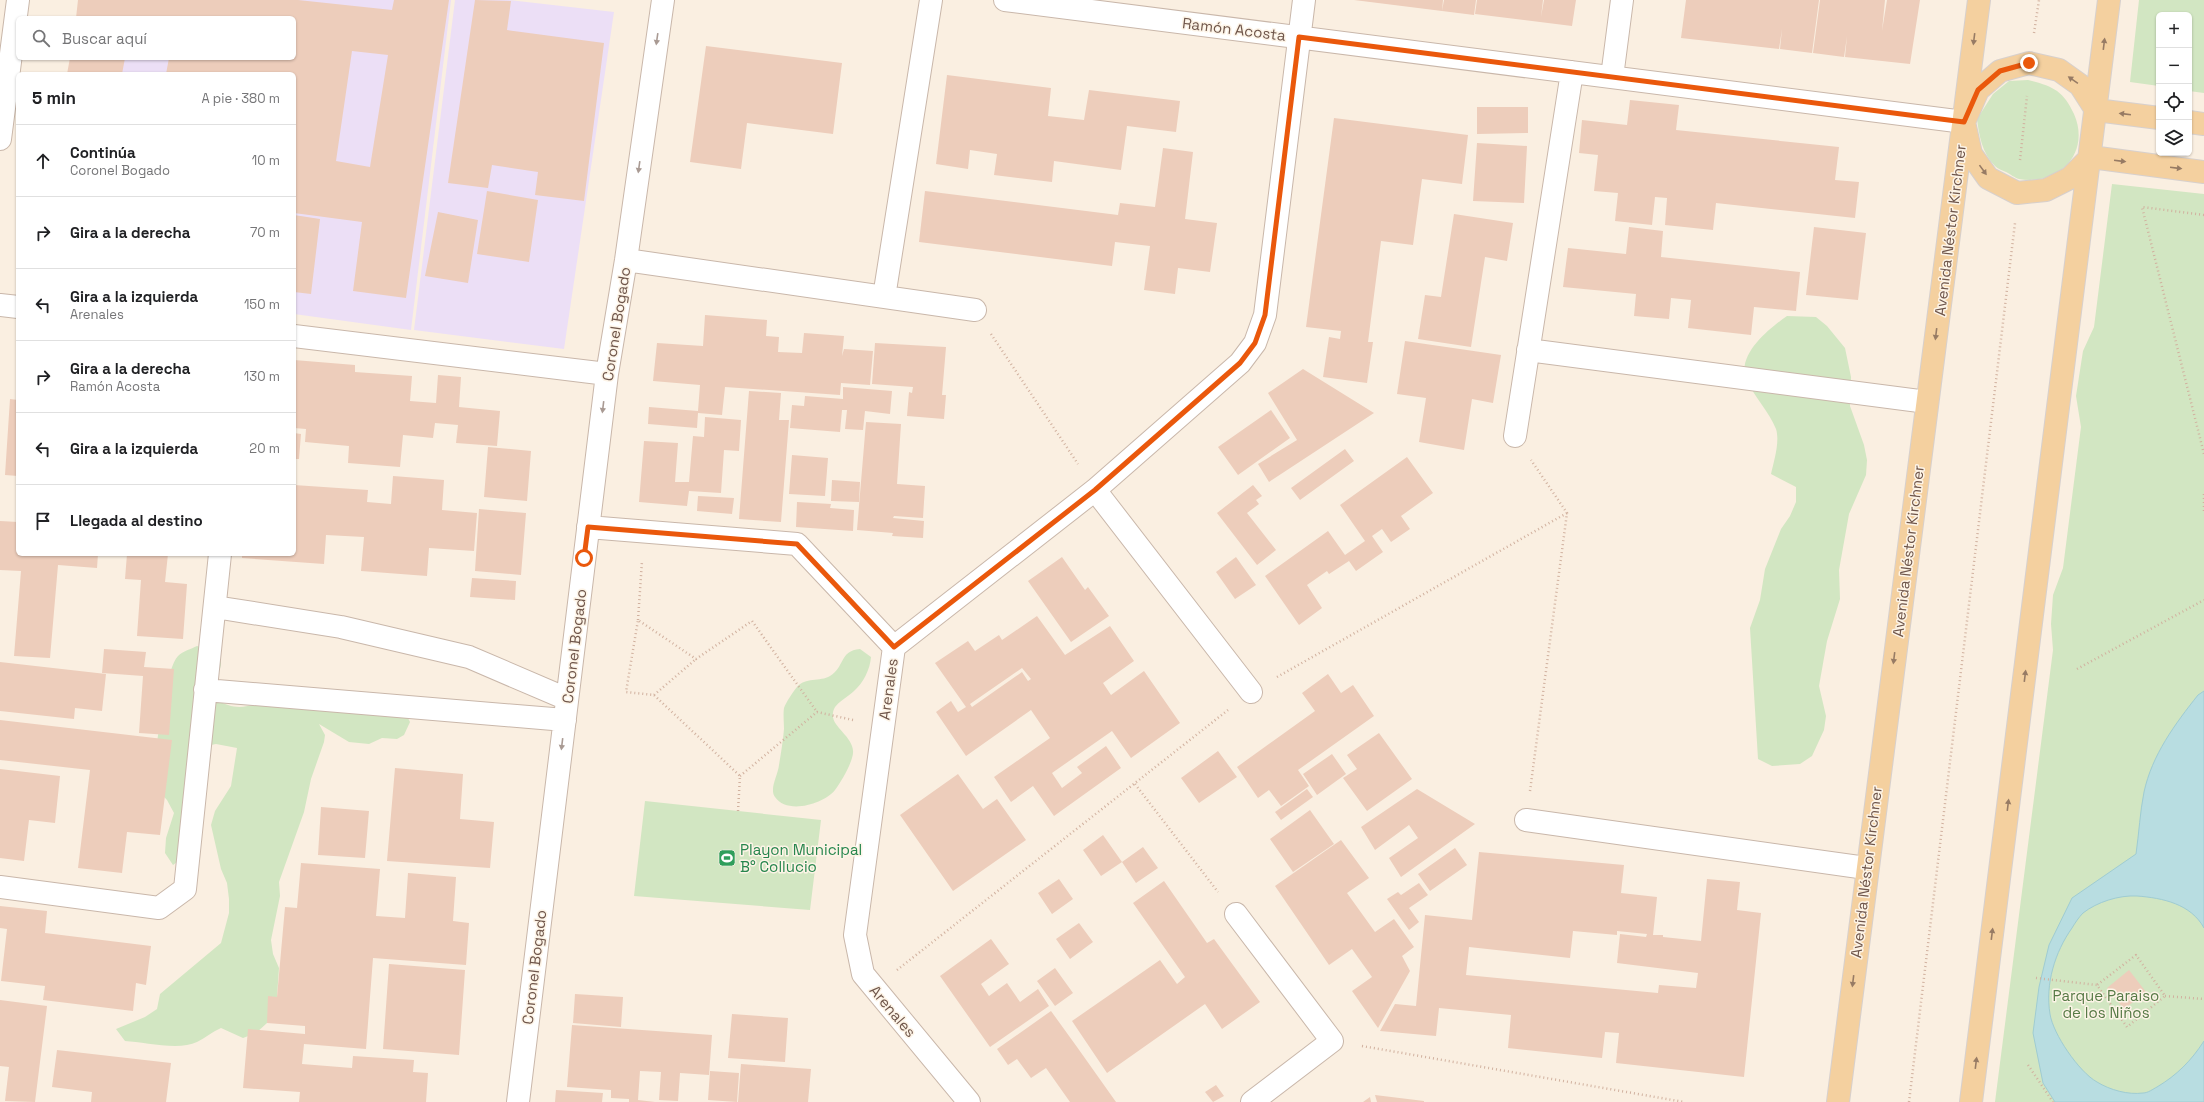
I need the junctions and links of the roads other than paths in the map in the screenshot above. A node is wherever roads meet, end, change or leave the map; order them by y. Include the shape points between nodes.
1 (18, 0) edge
2 (663, 0) edge
3 (931, 0) edge
4 (1005, 0) edge
5 (1304, 0) edge
6 (1622, 0) edge
7 (1979, 0) edge
8 (2109, 0) edge
9 (1299, 37) junction
10 (1572, 72) junction
11 (1612, 77) junction
12 (2096, 110) junction
13 (2156, 118) edge
14 (1964, 122) junction
15 (2192, 122) edge
16 (2204, 124) edge
17 (0, 139) edge
18 (2090, 157) junction
19 (2204, 172) edge
20 (626, 260) junction
21 (884, 297) junction
22 (0, 305) edge
23 (16, 307) edge
24 (975, 310) road end
25 (296, 336) edge
26 (1528, 350) junction
27 (607, 374) junction
28 (1927, 402) junction
29 (1515, 436) road end
30 (1095, 490) junction
31 (588, 527) junction
32 (220, 556) edge
33 (215, 608) junction
34 (894, 647) junction
35 (205, 690) junction
36 (1251, 692) road end
37 (566, 710) junction
38 (1526, 820) road end
39 (1866, 868) junction
40 (0, 887) edge
41 (1236, 914) road end
42 (518, 1102) edge
43 (969, 1102) edge
44 (1252, 1102) edge
45 (1838, 1102) edge
46 (1971, 1102) edge

1 - 17 street
2 -> 20 street, Coronel Bogado
3 - 21 street
4 - 9 street, Ramón Acosta
5 - 9 street, Arenales
6 - 11 street
7 -> 14 main road, Avenida Néstor Kirchner
12 -> 8 main road
9 - 10 street, Ramón Acosta
9 - 30 street, Arenales via 1265,315 1255,343 1240,363
10 - 11 street, Ramón Acosta
10 - 26 street
11 - 14 street, Ramón Acosta
13 -> 12 main road
12 -> 14 main road via 2080,85 2059,70 2029,63 2000,71 1978,90
12 - 18 main road
14 -> 18 main road via 1971,154 1988,178 2017,193 2046,190 2070,178
14 -> 28 main road, Avenida Néstor Kirchner
15 - 16 main road
18 -> 19 main road
46 -> 18 main road
20 - 21 street
20 - 27 street, Coronel Bogado
21 - 24 street
22 - 23 street
25 - 27 street
26 - 28 street
26 - 29 street
27 -> 31 street, Coronel Bogado
28 -> 39 main road, Avenida Néstor Kirchner
30 - 34 street, Arenales
30 - 36 street
31 - 34 street via 797,544
31 - 37 street, Coronel Bogado
32 - 33 street
33 - 35 street
33 - 37 street via 341,627 469,657
34 - 43 street, Arenales via 854,935 863,974
35 - 37 street
35 - 40 street via 185,889 159,908
37 -> 42 street, Coronel Bogado
38 - 39 street
39 -> 45 main road, Avenida Néstor Kirchner
41 - 44 street via 1332,1041

